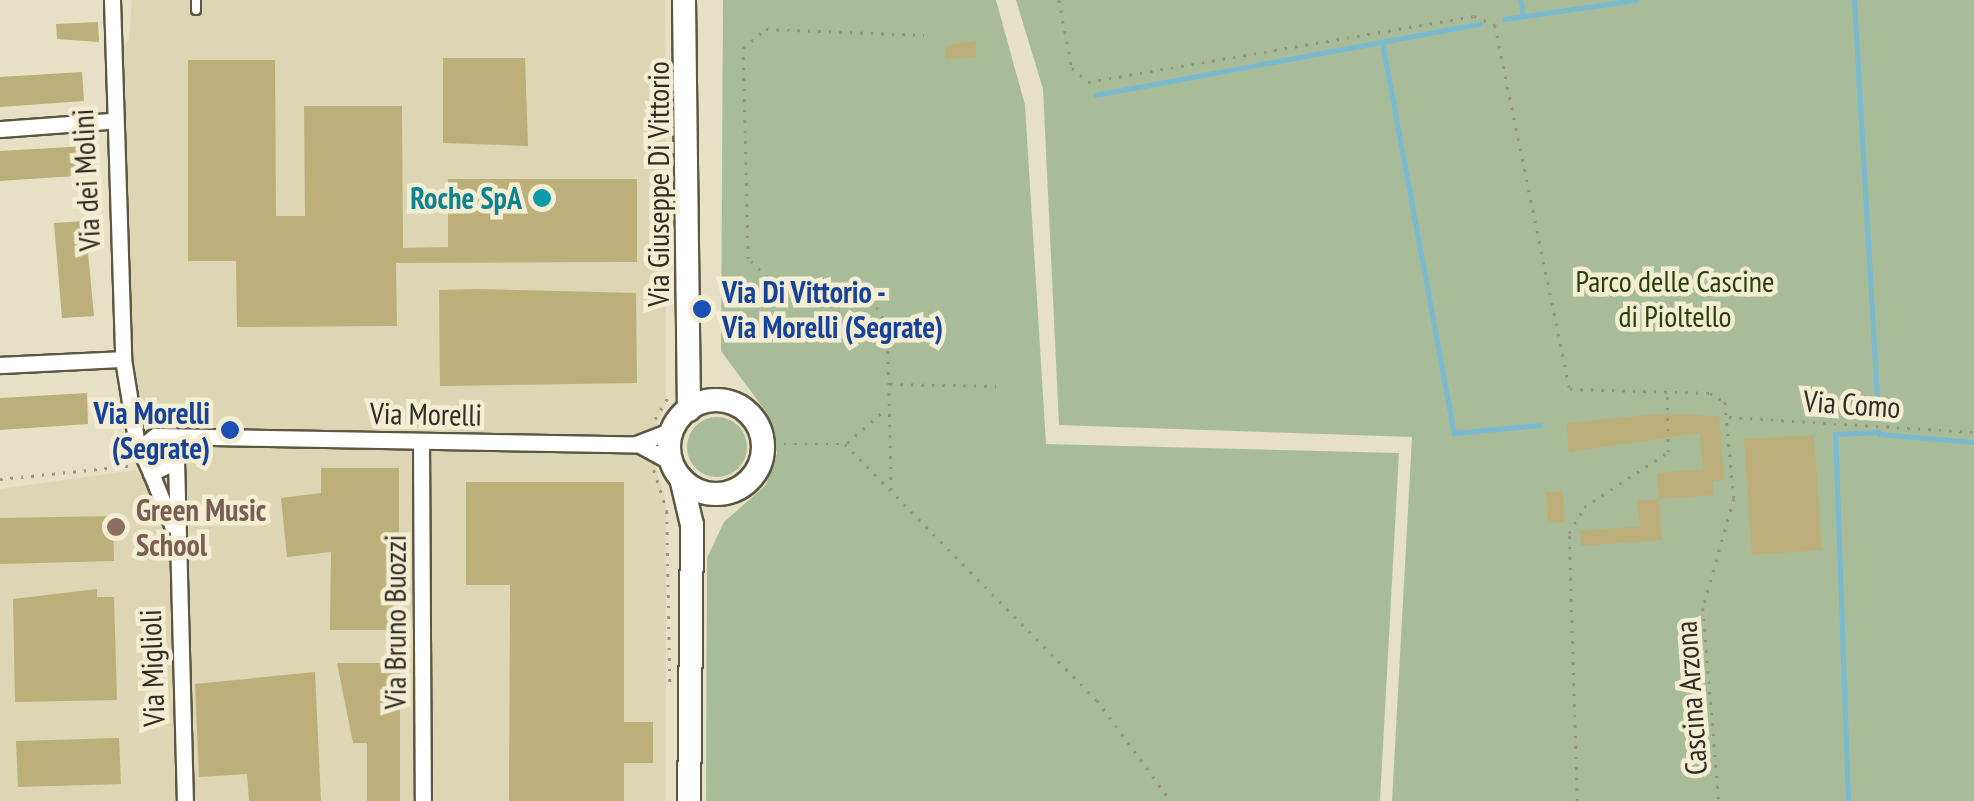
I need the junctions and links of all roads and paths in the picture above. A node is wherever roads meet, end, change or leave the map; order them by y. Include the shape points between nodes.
1 (112, 0) edge
2 (688, 0) edge
3 (1059, 0) edge
4 (924, 35) dead end
5 (110, 121) junction
6 (0, 129) edge
7 (688, 334) junction
8 (122, 359) junction
9 (0, 365) edge
10 (669, 381) dead end
11 (888, 384) junction
12 (996, 386) dead end
13 (1667, 392) junction
14 (730, 403) junction
15 (131, 404) junction
16 (889, 407) junction
17 (688, 410) junction
18 (1728, 416) junction
19 (673, 430) junction
20 (1974, 432) edge
21 (160, 436) junction
22 (215, 440) junction
23 (422, 442) junction
24 (763, 444) junction
25 (846, 444) junction
26 (645, 445) junction
27 (177, 458) junction
28 (143, 463) junction
29 (677, 471) junction
30 (0, 479) edge
31 (890, 490) junction
32 (733, 491) junction
33 (174, 534) junction
34 (690, 553) junction
35 (670, 704) dead end
36 (185, 801) edge
37 (423, 801) edge
38 (689, 801) edge
39 (1172, 801) edge
40 (1577, 801) edge
41 (1719, 801) edge

1 - 5 street, Via dei Molini
2 - 7 main road, Via Giuseppe Di Vittorio
3 - 13 path via 1072,68 1088,82 1487,18 1499,34 1569,386 1580,395
4 - 11 path via 766,29 742,48 750,264 786,288 872,302 887,328
5 - 6 street
5 - 8 street, Via dei Molini
7 - 14 main road, Via Giuseppe Di Vittorio
7 - 17 main road, Via Giuseppe Di Vittorio
8 - 9 street
8 - 15 street, Via dei Molini
10 - 26 path
11 - 12 path
11 - 16 path
13 - 18 path via 1717,395
13 - 40 path via 1668,452 1584,507 1570,528
14 - 17 main road
14 - 24 main road via 752,417
15 - 21 street
15 - 28 street, Via dei Molini
16 - 25 path
16 - 31 path
17 - 19 main road
18 - 20 path, Via Como
18 - 41 path, Cascina Arzona via 1734,499 1703,608
19 - 26 street, Via Morelli
19 - 29 main road
21 - 22 street, Via Morelli
21 - 27 street
21 - 28 street
22 - 23 street, Via Morelli
22 - 27 street, Via Morelli
23 - 26 street, Via Morelli
23 - 37 street, Via Bruno Buozzi
24 - 25 path
24 - 32 main road via 757,470
25 - 31 path
26 - 29 street
26 - 35 path via 668,511
27 - 28 street, Via Morelli
27 - 33 street
28 - 30 path
28 - 33 street, Via dei Molini
29 - 32 main road via 702,492
29 - 34 main road
31 - 39 path via 1097,700
32 - 34 main road via 709,510
33 - 36 street, Via Miglioli
34 - 38 main road

